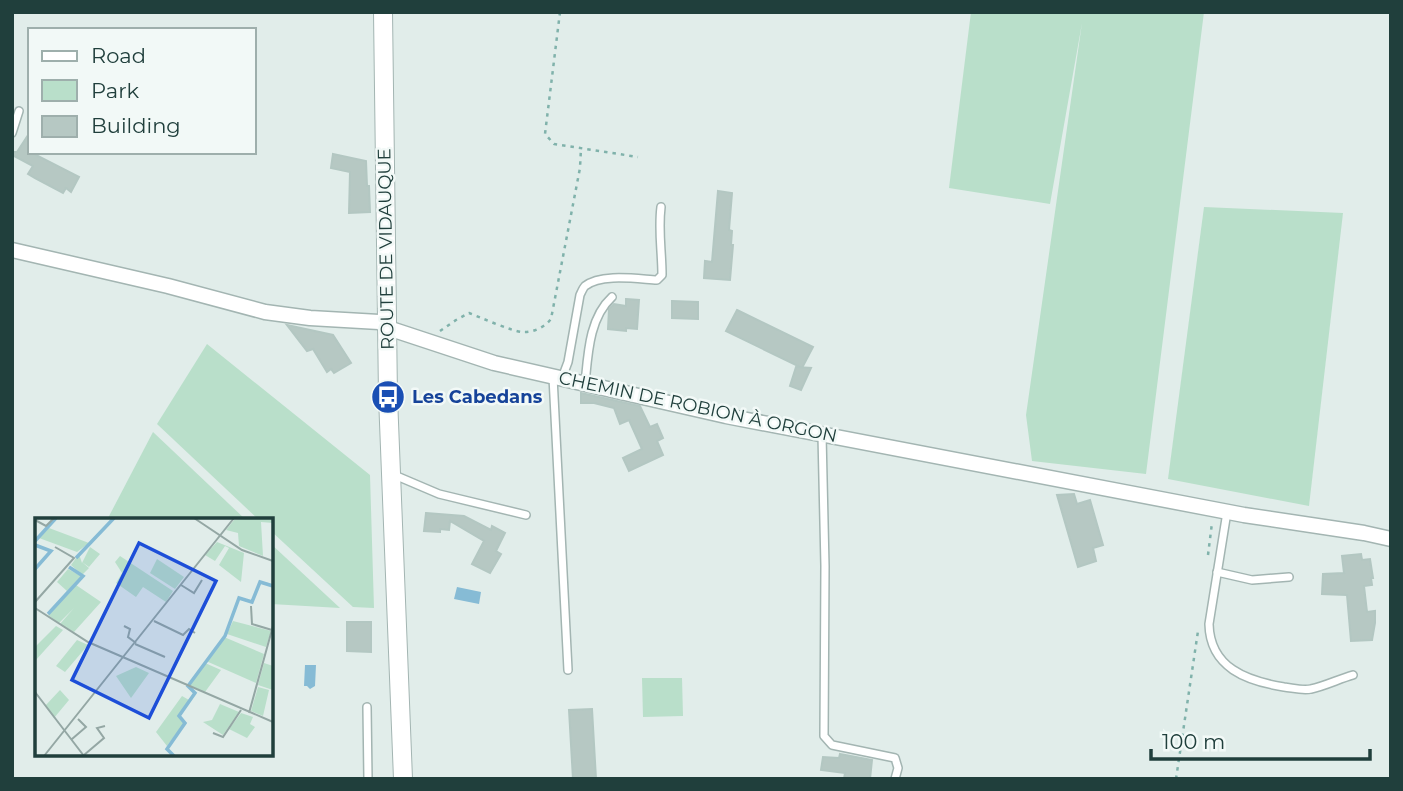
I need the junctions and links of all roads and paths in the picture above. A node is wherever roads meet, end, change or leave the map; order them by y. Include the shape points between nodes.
1 (383, 12) edge
2 (560, 12) edge
3 (19, 111) dead end
4 (12, 133) edge
5 (581, 148) junction
6 (638, 157) dead end
7 (662, 207) dead end
8 (12, 250) edge
9 (612, 297) dead end
10 (390, 328) junction
11 (428, 341) junction
12 (557, 377) junction
13 (585, 384) junction
14 (822, 435) junction
15 (391, 474) junction
16 (1221, 511) junction
17 (526, 515) dead end
18 (1391, 539) edge
19 (1206, 566) dead end
20 (1217, 572) junction
21 (1289, 577) dead end
22 (1199, 629) dead end
23 (568, 670) dead end
24 (1353, 675) dead end
25 (367, 707) dead end
26 (368, 779) edge
27 (403, 779) edge
28 (895, 779) edge
29 (1176, 779) edge

1 - 10 street, ROUTE DE VIDAUQUE
2 - 5 path via 545,134 554,144
3 - 4 lane
5 - 6 path
5 - 11 path via 551,319 546,326 521,332 469,313
7 - 12 lane via 662,275 657,280 606,278 584,287 568,362
8 - 10 street, CHEMIN DE ROBION À ORGON via 265,312 379,322
9 - 13 lane via 595,321
10 - 11 street, CHEMIN DE ROBION À ORGON
10 - 15 street, ROUTE DE VIDAUQUE
11 - 12 street, CHEMIN DE ROBION À ORGON
12 - 13 street, CHEMIN DE ROBION À ORGON
12 - 23 lane
13 - 14 street, CHEMIN DE ROBION À ORGON
14 - 16 street, CHEMIN DE ROBION À ORGON
14 - 28 lane via 824,736 832,745 895,758
15 - 17 lane via 439,494
15 - 27 street, ROUTE DE VIDAUQUE
16 - 18 street, CHEMIN DE ROBION À ORGON
16 - 19 path
16 - 20 lane
20 - 21 lane via 1252,580
20 - 24 lane via 1209,636 1217,656 1241,676 1309,690
22 - 29 path
25 - 26 lane

